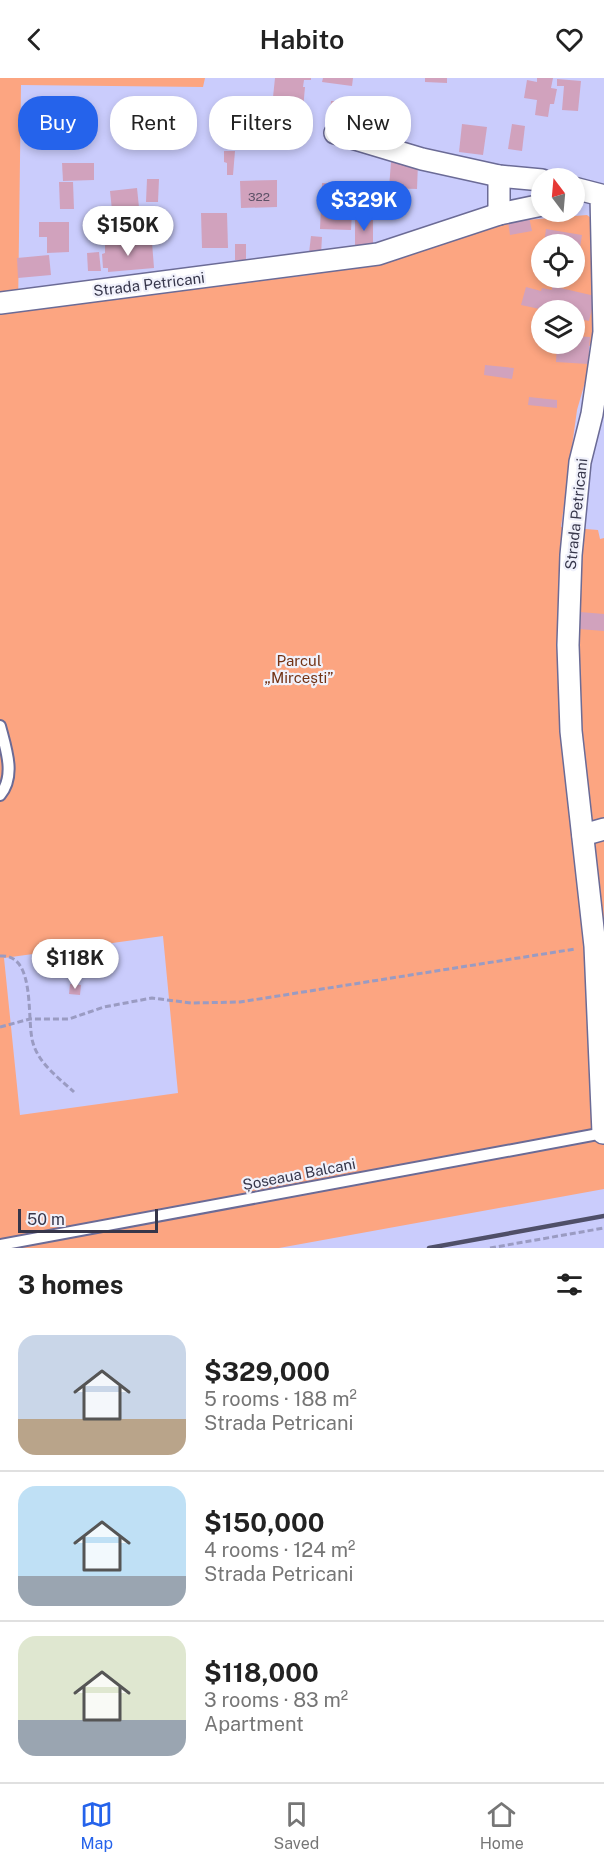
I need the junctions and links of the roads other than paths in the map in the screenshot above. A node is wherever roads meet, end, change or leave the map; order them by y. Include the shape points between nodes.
1 (392, 150) edge
2 (499, 176) junction
3 (531, 179) edge
4 (585, 191) edge
5 (602, 195) edge
6 (585, 198) edge
7 (531, 208) edge
8 (499, 214) junction
9 (0, 303) edge
10 (0, 726) edge
11 (0, 795) edge
12 (604, 829) edge
13 (583, 835) junction
14 (604, 1133) edge
15 (0, 1245) edge

1 - 2 street
2 - 3 street
2 - 8 street
4 - 5 street
5 - 6 street
5 - 13 street, Strada Petricani via 604,332 592,414 580,462 568,645 571,731
7 - 8 street, Strada Petricani
8 - 9 street, Strada Petricani via 378,254
10 - 11 lane via 9,761 7,787
12 - 13 street
13 - 14 street, Strada Petricani via 595,946
14 - 15 lane, Șoseaua Balcani

